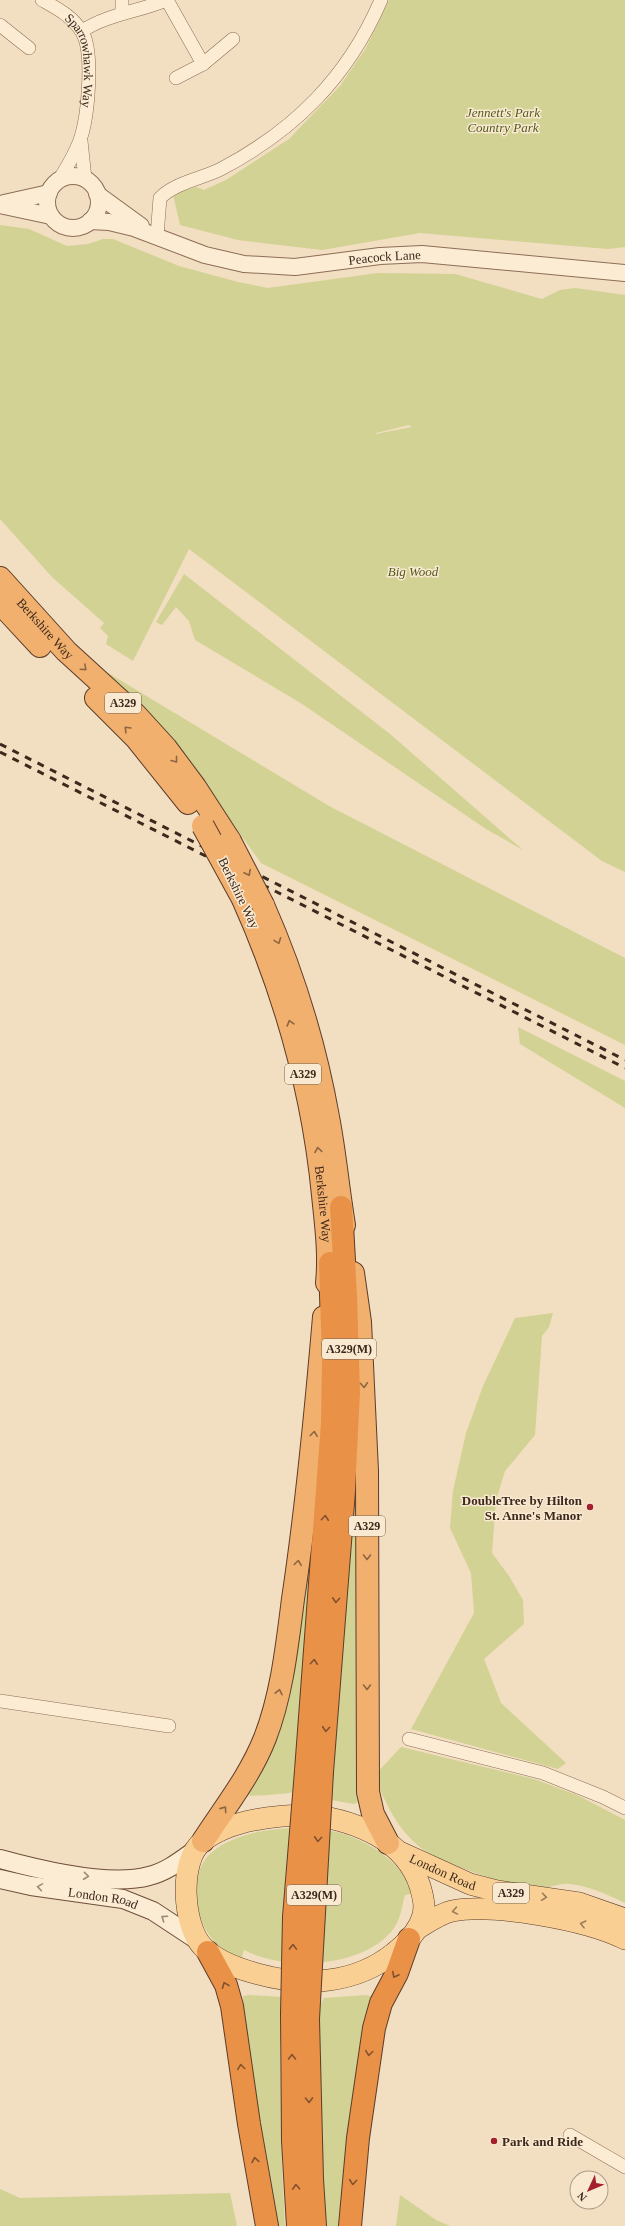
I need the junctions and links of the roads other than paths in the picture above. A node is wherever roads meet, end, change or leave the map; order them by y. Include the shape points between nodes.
1 (42, 0) edge
2 (122, 0) edge
3 (166, 0) edge
4 (381, 0) edge
5 (122, 13) junction
6 (0, 25) edge
7 (82, 31) junction
8 (233, 39) dead end
9 (29, 48) dead end
10 (202, 64) junction
11 (176, 78) dead end
12 (81, 137) junction
13 (85, 179) junction
14 (54, 187) junction
15 (97, 194) junction
16 (0, 205) edge
17 (51, 216) junction
18 (90, 221) junction
19 (153, 235) junction
20 (625, 273) edge
21 (0, 578) edge
22 (0, 603) edge
23 (0, 620) edge
24 (46, 652) junction
25 (253, 902) junction
26 (341, 1208) junction
27 (329, 1258) junction
28 (0, 1701) edge
29 (169, 1726) dead end
30 (409, 1738) dead end
31 (314, 1772) junction
32 (625, 1808) edge
33 (198, 1846) junction
34 (395, 1848) junction
35 (0, 1859) edge
36 (0, 1879) edge
37 (625, 1919) edge
38 (413, 1934) junction
39 (625, 1939) edge
40 (202, 1946) junction
41 (300, 2016) junction
42 (570, 2135) dead end
43 (625, 2167) edge
44 (267, 2226) edge
45 (298, 2226) edge
46 (315, 2226) edge
47 (350, 2226) edge

1 - 7 street, Sparrowhawk Way via 71,18
2 - 5 street
3 - 5 street via 145,9
3 - 10 street
4 - 19 street via 371,23 345,66 326,91 292,122 231,163 176,187 160,198
5 - 7 street via 101,20
6 - 9 street
7 - 12 street, Sparrowhawk Way via 89,55 89,72
8 - 10 street
10 - 11 street
12 - 13 street, Sparrowhawk Way
12 - 14 street, Sparrowhawk Way via 71,161
13 - 14 street via 71,176
13 - 15 street
14 - 16 street
14 - 17 street via 47,200
15 - 18 street via 98,209
15 - 19 street, Peacock Lane
16 - 17 street
17 - 18 street via 62,226 69,228 84,226
18 - 19 street, Peacock Lane via 109,222
19 - 20 street, Peacock Lane via 205,255 244,264 295,267 380,256 422,254
21 -> 25 highway, Berkshire Way / A329, bridge via 61,646 135,714 166,748 195,787 230,842
22 - 24 highway, Berkshire Way / A329
23 - 24 highway, A329
25 -> 24 highway, Berkshire Way / A329, bridge via 177,787 136,738
25 -> 26 highway, Berkshire Way / A329 via 292,978 313,1047 328,1117
27 -> 25 highway, Berkshire Way / A329 via 320,1162 302,1069
26 -> 31 highway, A329(M) via 349,1392 344,1491
26 -> 34 highway, A329 via 360,1322 365,1402 368,1792 373,1814
31 -> 27 highway, A329(M) via 332,1423 333,1359
33 -> 27 highway, A329 via 257,1756 278,1696 315,1427
28 - 29 street
30 - 32 street via 543,1773
31 - 41 highway, A329(M), bridge
33 - 34 main road, London Road via 229,1828 256,1820 312,1815 353,1824
35 -> 33 main road, London Road via 47,1871 132,1880 166,1869
33 - 40 main road via 189,1864 186,1898 191,1923
34 -> 37 main road, London Road / A329 via 470,1884 497,1891 573,1902
34 - 38 main road via 416,1875 423,1897 422,1916
40 -> 36 main road, London Road via 153,1911 123,1899
39 -> 38 main road, London Road / A329 via 571,1921 469,1909 444,1914
38 - 40 main road, London Road via 382,1961 355,1974 309,1982 256,1974 228,1964
38 -> 47 highway via 381,2003 374,2028 358,2138
44 -> 40 highway via 232,2006 226,1985
45 -> 41 highway, A329(M) via 293,2141
41 -> 46 highway, A329(M)
42 - 43 street

